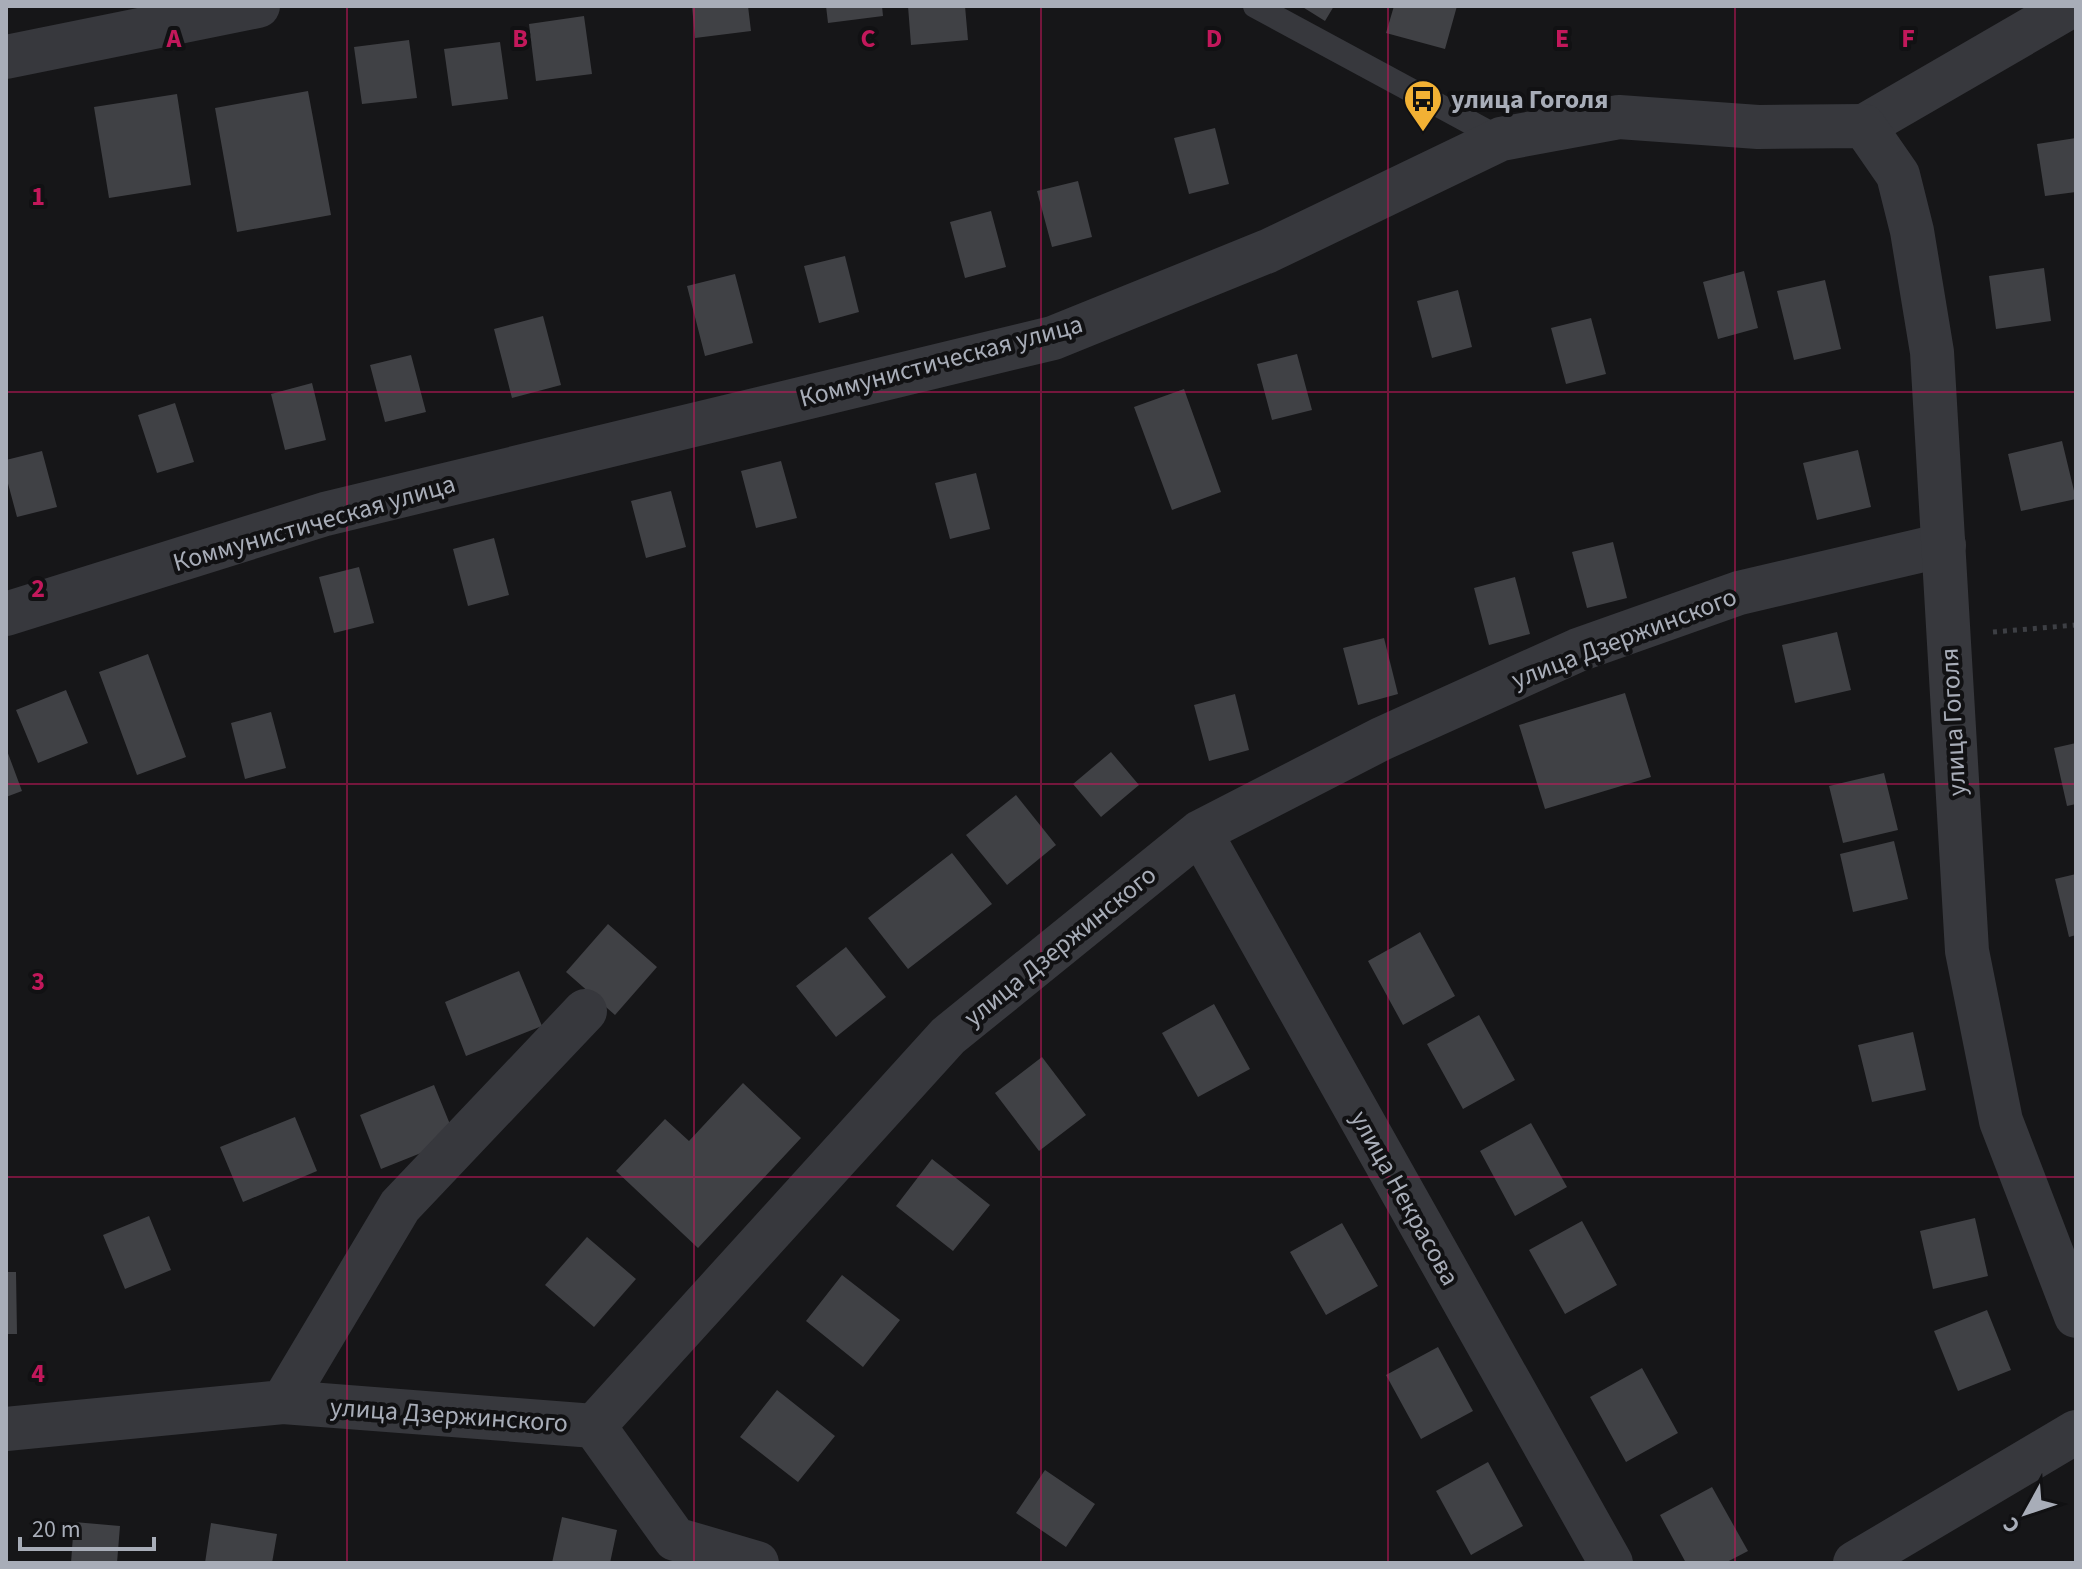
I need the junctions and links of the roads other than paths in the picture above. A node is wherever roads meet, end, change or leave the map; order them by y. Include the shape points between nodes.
1 (258, 6) edge
2 (1255, 6) edge
3 (2071, 6) edge
4 (6, 57) edge
5 (1864, 126) junction
6 (1501, 139) junction
7 (1944, 545) junction
8 (6, 614) edge
9 (1200, 832) junction
10 (585, 1011) dead end
11 (2076, 1316) edge
12 (283, 1402) junction
13 (594, 1426) junction
14 (6, 1429) edge
15 (2076, 1432) edge
16 (672, 1551) edge
17 (757, 1563) edge
18 (1611, 1563) edge
19 (1855, 1563) edge

1 - 4 street
2 - 6 lane
3 - 5 street
5 - 6 street, Коммунистическая улица via 1758,127 1619,117
5 - 7 street, улица Гоголя via 1898,175 1912,231 1932,352
6 - 8 street, Коммунистическая улица via 1268,251 1053,338 325,514
7 - 9 street, улица Дзержинского via 1739,593 1578,650 1381,739
7 - 11 street, улица Гоголя via 1967,951 2001,1121
9 - 13 street, улица Дзержинского via 948,1036
9 - 18 street, улица Некрасова
10 - 12 street, улица Дзержинского via 400,1206
12 - 13 street, улица Дзержинского
12 - 14 street, улица Дзержинского
13 - 16 street
15 - 19 street
16 - 17 street

